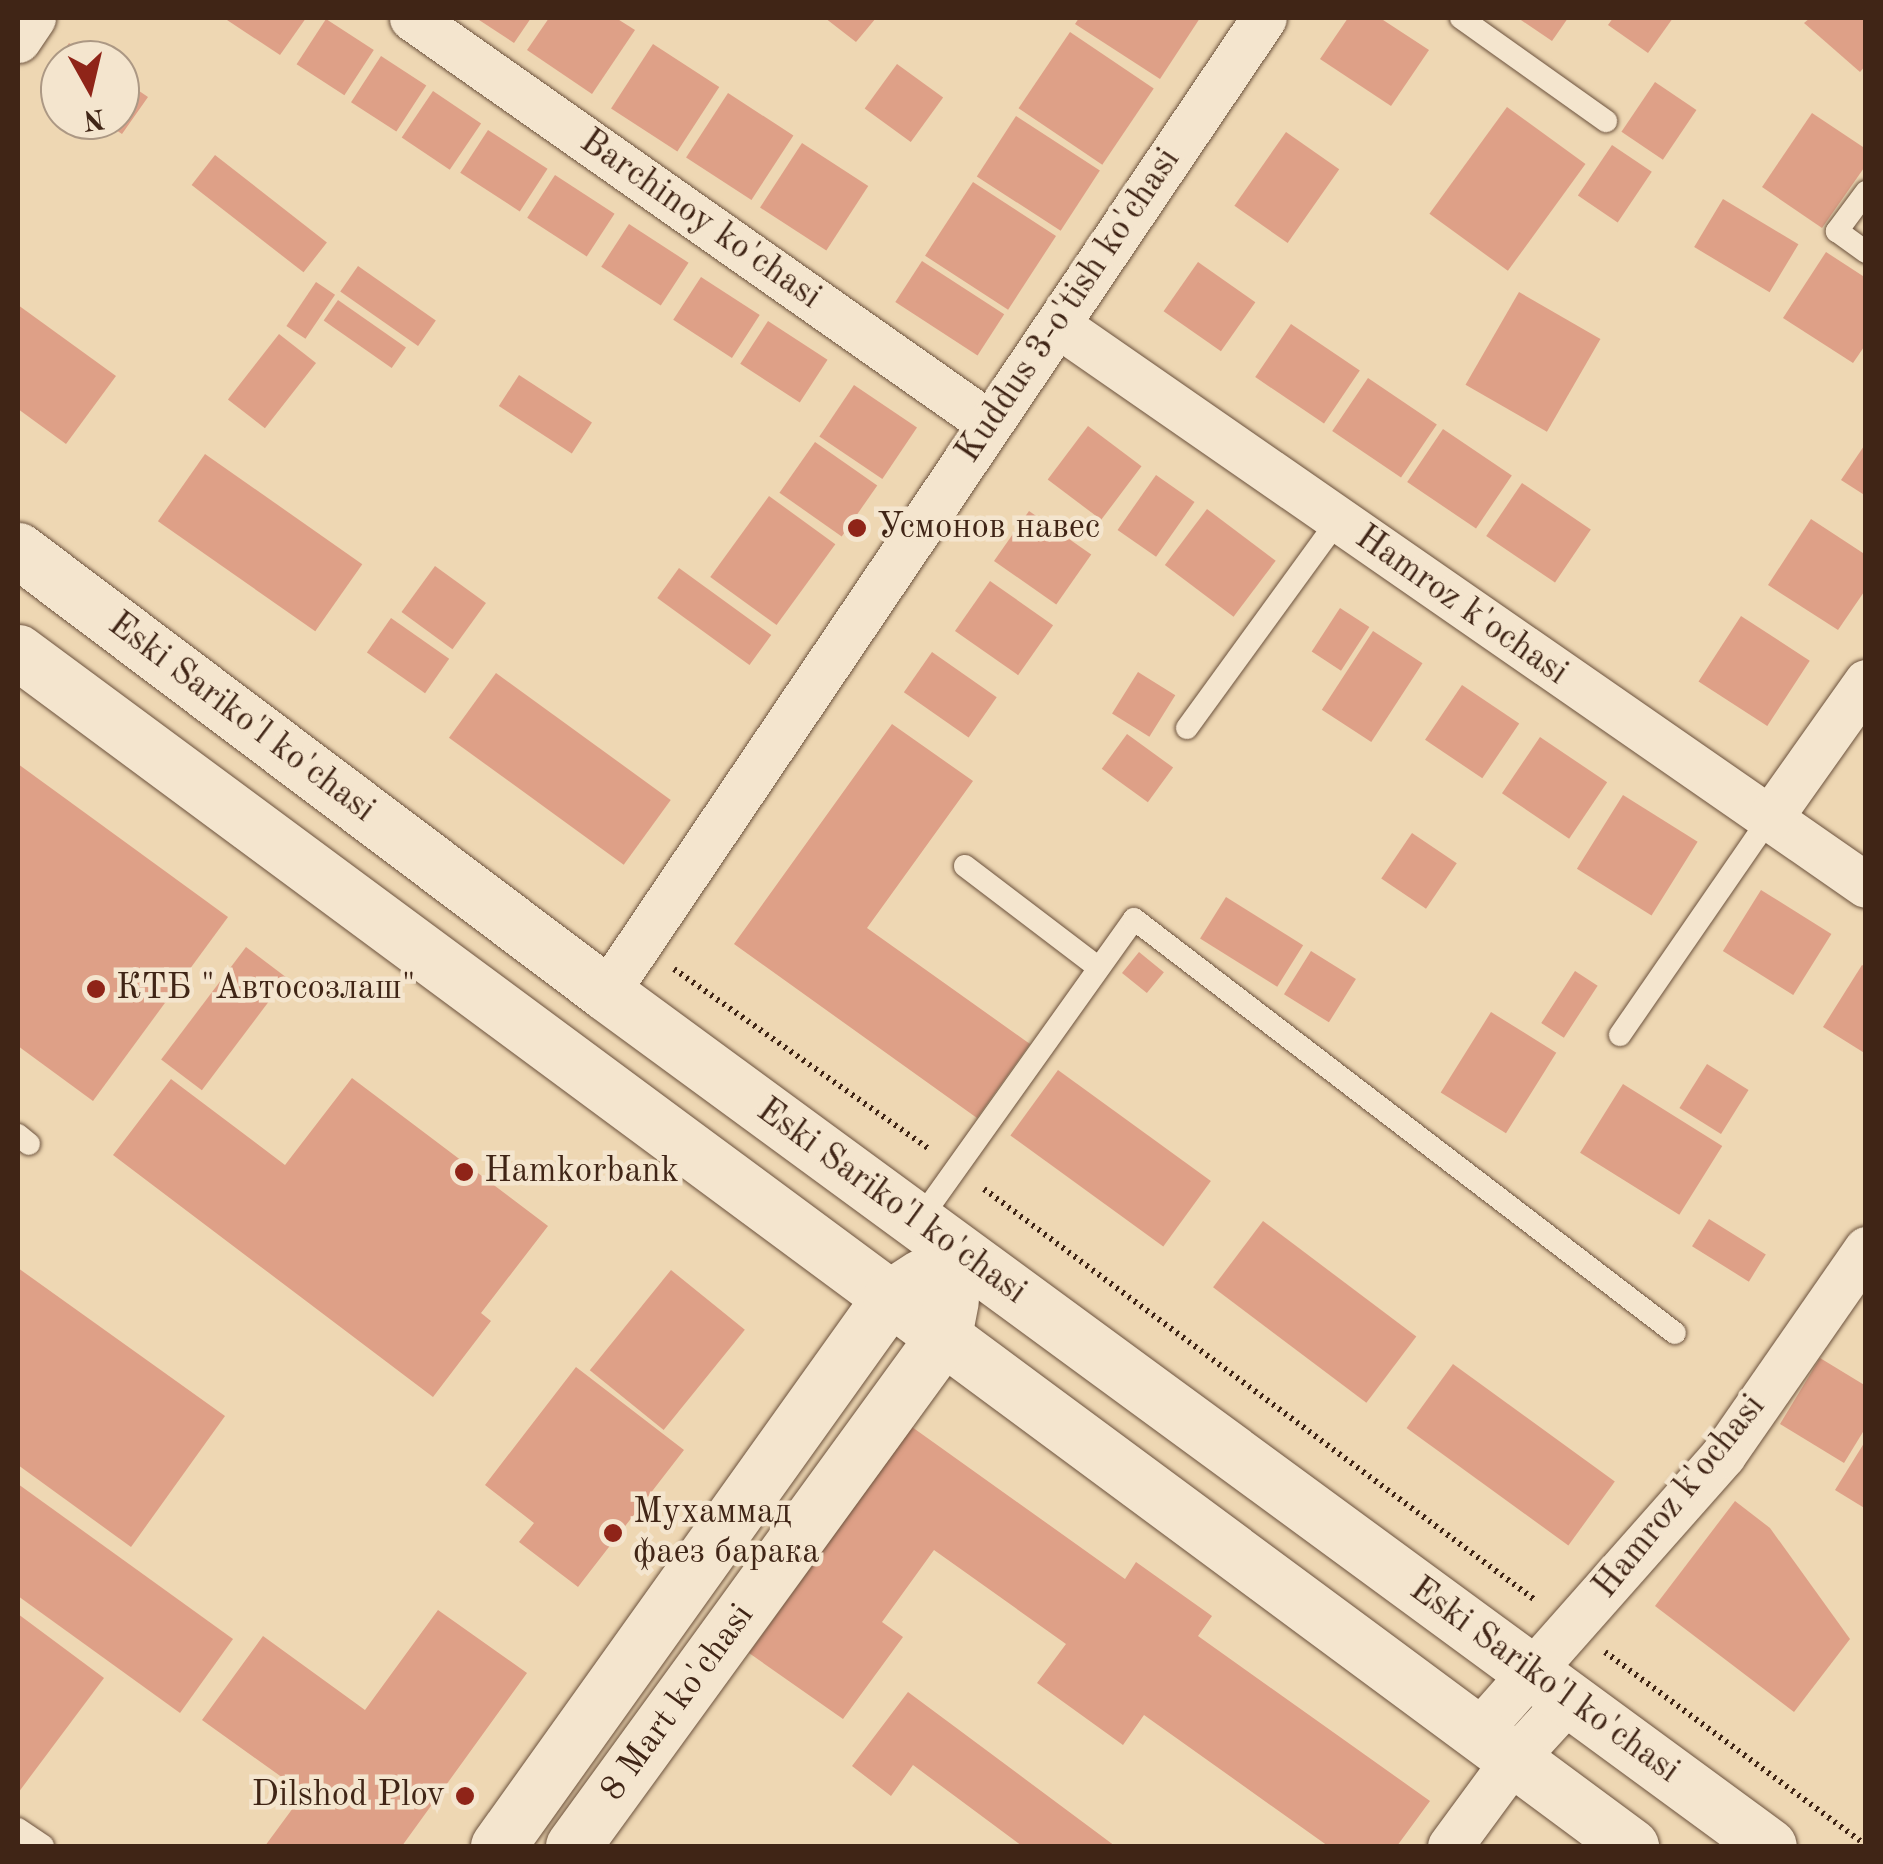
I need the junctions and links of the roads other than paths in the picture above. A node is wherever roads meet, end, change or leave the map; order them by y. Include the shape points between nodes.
1 (33, 18) edge
2 (412, 18) edge
3 (1264, 18) edge
4 (1461, 18) edge
5 (18, 40) edge
6 (1606, 121) dead end
7 (1866, 192) edge
8 (1866, 252) edge
9 (1058, 324) junction
10 (988, 423) junction
11 (1338, 520) junction
12 (18, 550) edge
13 (18, 652) edge
14 (1866, 682) edge
15 (1188, 728) dead end
16 (1769, 819) junction
17 (965, 866) dead end
18 (1866, 885) edge
19 (1099, 968) junction
20 (606, 992) junction
21 (1620, 1035) dead end
22 (939, 1237) junction
23 (1866, 1250) edge
24 (890, 1297) junction
25 (1676, 1333) dead end
26 (944, 1336) junction
27 (1550, 1686) junction
28 (1496, 1746) junction
29 (18, 1829) edge
30 (43, 1846) edge
31 (498, 1846) edge
32 (573, 1846) edge
33 (1450, 1846) edge
34 (1631, 1846) edge
35 (1769, 1846) edge

1 - 5 street
2 - 10 street, Barchinoy ko'chasi
3 - 9 street, Kuddus 3-o'tish ko'chasi
4 - 6 lane
7 - 8 lane via 1837,231
9 - 10 street, Kuddus 3-o'tish ko'chasi
9 - 11 street, Hamroz k'ochasi
10 - 20 street, Kuddus 3-o'tish ko'chasi
11 - 15 lane
11 - 16 street, Hamroz k'ochasi
12 - 20 main road, Eski Sariko'l ko'chasi
13 - 24 main road
14 - 16 street
16 - 18 street, Hamroz k'ochasi
16 - 21 lane
17 - 19 lane
19 - 22 lane via 956,1168
19 - 25 lane via 1134,919
20 - 22 main road, Eski Sariko'l ko'chasi
22 - 24 main road
22 - 26 main road, 8 Mart ko'chasi
22 - 27 main road, Eski Sariko'l ko'chasi
23 - 27 street, Hamroz k'ochasi via 1723,1455 1572,1627
24 - 26 main road
24 - 31 main road, 8 Mart ko'chasi
26 - 28 main road
26 - 32 main road, 8 Mart ko'chasi
27 - 28 street, Hamroz k'ochasi
27 - 35 main road, Eski Sariko'l ko'chasi
28 - 33 street, Hamroz k'ochasi
28 - 34 main road
29 - 30 lane

